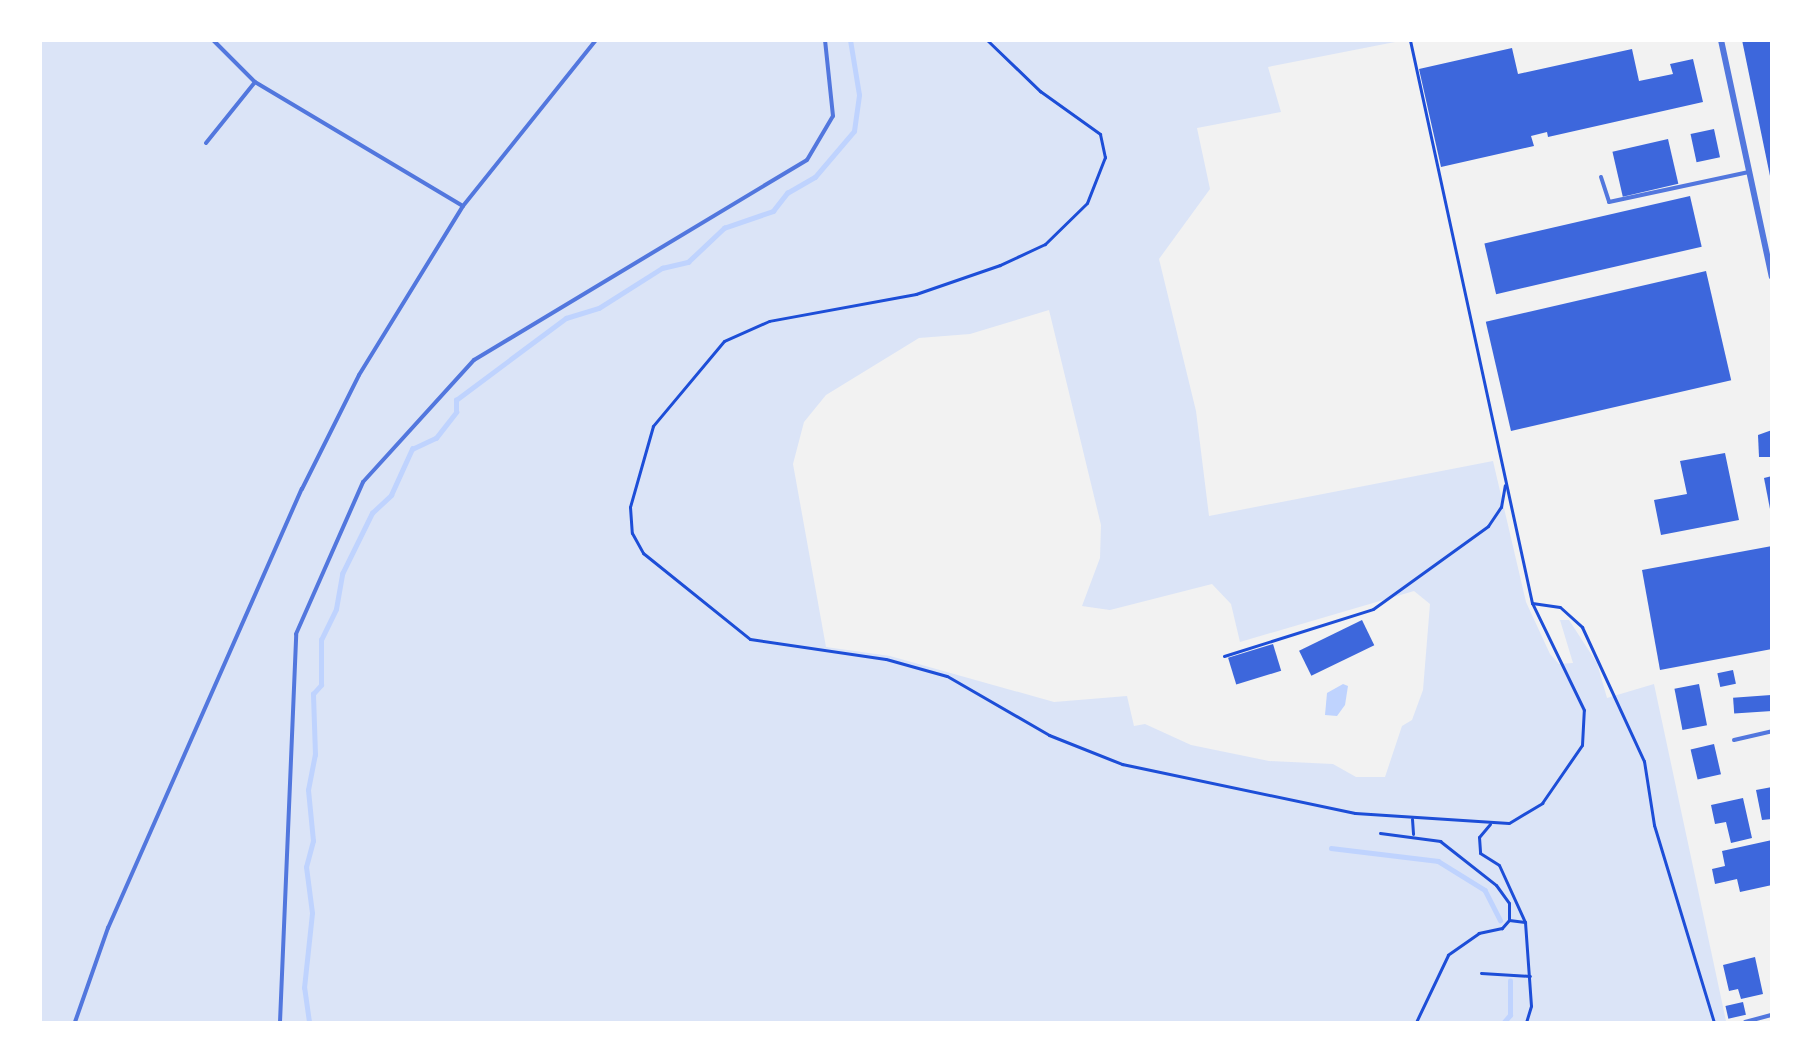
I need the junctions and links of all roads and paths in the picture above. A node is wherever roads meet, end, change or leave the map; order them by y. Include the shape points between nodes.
1 (213, 40) edge
2 (596, 40) edge
3 (825, 40) edge
4 (987, 40) edge
5 (1410, 40) edge
6 (1721, 40) edge
7 (255, 82) junction
8 (206, 143) dead end
9 (1750, 171) junction
10 (1601, 177) dead end
11 (463, 206) junction
12 (1772, 277) edge
13 (1506, 483) junction
14 (1532, 603) junction
15 (1224, 656) dead end
16 (1772, 731) edge
17 (1734, 740) dead end
18 (1412, 819) junction
19 (1490, 824) junction
20 (1380, 833) dead end
21 (1413, 834) junction
22 (1509, 920) junction
23 (1525, 922) junction
24 (1481, 974) dead end
25 (1530, 976) junction
26 (1772, 1015) edge
27 (75, 1023) edge
28 (280, 1023) edge
29 (1416, 1023) edge
30 (1526, 1023) edge
31 (1714, 1023) edge
32 (1745, 1023) edge

1 - 7 lane
2 - 11 lane
3 - 28 lane via 833,116 807,159 474,360 363,482 296,634
4 - 18 path via 1040,91 1100,134 1105,157 1087,203 1045,244 1000,265 916,294 769,321 724,341 653,426 630,507 632,533 643,553 750,639 886,659 947,676 1049,735 1122,764 1286,801
5 - 13 path
6 - 9 street
7 - 8 lane
7 - 11 lane
9 - 10 lane via 1609,202
9 - 12 street
11 - 27 lane via 359,375 302,489 108,928
13 - 14 path
13 - 15 path via 1501,507 1488,526 1373,609
14 - 19 path via 1584,710 1582,745 1542,802 1509,824
14 - 31 path via 1560,607 1582,627 1644,761 1654,825
16 - 17 lane
18 - 19 path
18 - 21 path
19 - 23 path via 1479,837 1480,853 1499,865
20 - 21 path
21 - 22 path via 1440,841 1496,885 1509,903
22 - 23 path
22 - 29 path via 1448,955
23 - 25 path
24 - 25 path
25 - 30 path
26 - 32 lane

